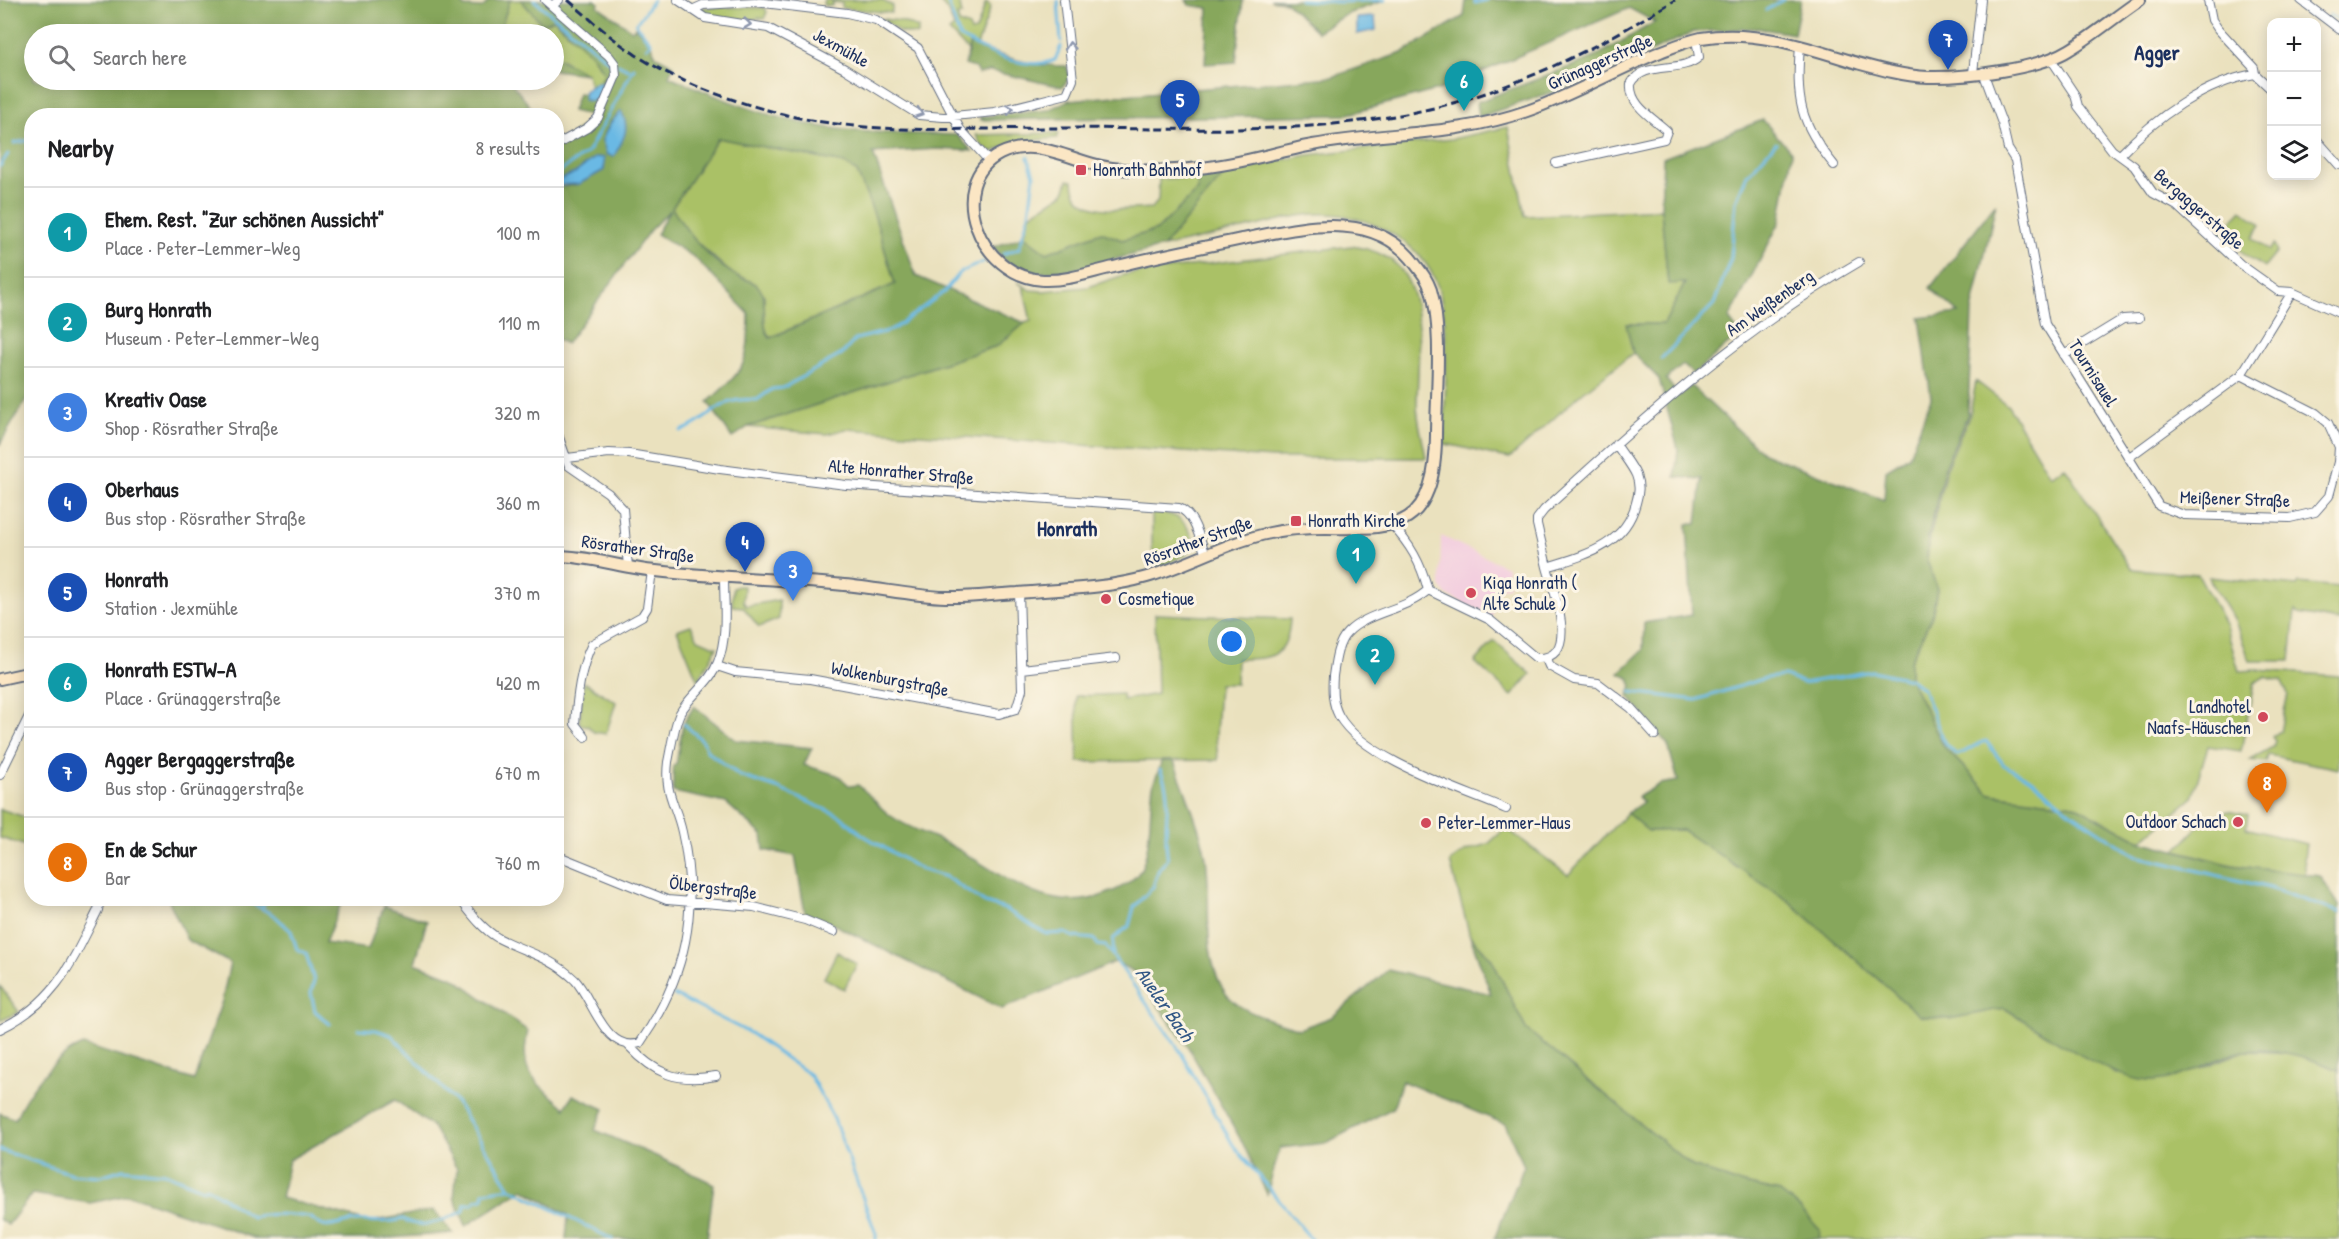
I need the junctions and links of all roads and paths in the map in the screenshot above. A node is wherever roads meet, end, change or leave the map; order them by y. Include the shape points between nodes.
1 (545, 0) edge
2 (559, 0) edge
3 (678, 0) edge
4 (1064, 0) edge
5 (1981, 0) edge
6 (2140, 0) edge
7 (2208, 0) edge
8 (2301, 0) edge
9 (552, 6) junction
10 (692, 10) junction
11 (2339, 29) edge
12 (1696, 39) junction
13 (1800, 45) junction
14 (2050, 59) junction
15 (1978, 72) junction
16 (2256, 74) junction
17 (2267, 86) edge
18 (952, 114) junction
19 (564, 141) edge
20 (2321, 145) edge
21 (2120, 155) junction
22 (989, 161) junction
23 (1556, 163) dead end
24 (1834, 165) dead end
25 (2339, 165) edge
26 (1859, 262) dead end
27 (2292, 292) junction
28 (2338, 312) edge
29 (2139, 318) dead end
30 (2064, 355) junction
31 (2241, 375) junction
32 (1616, 444) junction
33 (564, 450) edge
34 (567, 458) junction
35 (2128, 458) junction
36 (564, 459) edge
37 (1391, 524) junction
38 (1206, 555) junction
39 (564, 556) edge
40 (628, 567) junction
41 (1547, 567) junction
42 (652, 571) junction
43 (724, 576) junction
44 (1428, 590) junction
45 (1019, 592) junction
46 (1116, 658) dead end
47 (1546, 658) junction
48 (717, 666) junction
49 (1022, 669) junction
50 (24, 674) edge
51 (0, 679) edge
52 (24, 726) edge
53 (1655, 735) dead end
54 (585, 737) dead end
55 (0, 776) edge
56 (1506, 809) dead end
57 (564, 858) edge
58 (692, 901) junction
59 (99, 906) edge
60 (465, 906) edge
61 (834, 932) dead end
62 (0, 1029) edge
63 (628, 1046) junction
64 (716, 1076) dead end

1 - 9 street
2 - 9 street
3 - 10 street, Jexmühle
18 -> 4 street, Jexmühle via 995,112 1067,94 1073,80
5 - 15 street
6 - 14 street, Grünaggerstraße via 2070,50
7 - 16 street via 2212,20
8 - 11 street
9 - 19 street via 615,64 616,76 598,118
10 -> 18 street, Jexmühle via 705,18 768,28 919,115
10 - 18 street via 703,5 755,2 876,20 918,48
12 - 13 street, Grünaggerstraße via 1743,35
12 - 22 street, Grünaggerstraße via 1538,107 1501,120 1429,134 1310,146 1239,162 1176,170 1108,168 1029,147 1010,150
12 - 23 street via 1699,57 1693,63 1655,69 1633,79 1631,84 1634,99 1667,131 1664,140
13 - 15 street, Grünaggerstraße via 1909,75
13 - 24 street via 1798,75 1804,122
14 - 15 street, Grünaggerstraße via 2020,68
14 - 21 street, Bergaggerstraße via 2075,95 2078,106
15 - 30 street, Tournisauel via 2015,160 2040,308
16 - 17 street
16 - 21 street via 2237,77 2187,102 2159,119
18 - 22 street
20 - 25 street
21 - 27 street, Bergaggerstraße via 2134,166 2153,193 2177,206 2240,264 2278,291
22 - 37 street, Rösrather Straße via 976,184 974,212 979,234 990,255 1015,273 1032,279 1074,276 1311,226 1374,232 1408,254 1431,292 1436,321 1436,456 1426,500 1406,518
26 - 32 street, Am Weißenberg via 1805,293 1700,373
27 - 28 street, Bergaggerstraße
27 - 31 street
29 - 30 street via 2123,319
30 - 35 street, Tournisauel
31 - 35 street
31 - 35 street, Meißener Straße via 2316,413 2336,436 2338,455 2333,486 2314,512 2290,518 2171,512 2158,506
32 - 41 street, Am Weißenberg via 1537,519
32 - 41 street via 1637,477 1639,489 1630,521 1604,548
33 - 34 street
34 - 36 street, Alte Honrather Straße
34 - 38 street, Alte Honrather Straße via 629,454 846,485 1179,508 1190,517
34 - 40 street via 569,466 608,493 623,509
37 - 38 street, Rösrather Straße via 1366,529 1291,529 1261,534
37 - 44 street via 1411,546
38 - 45 street, Rösrather Straße via 1131,581
39 - 40 street, Rösrather Straße via 593,558
40 - 42 street, Rösrather Straße
41 - 47 street via 1562,634 1561,645
42 - 43 street, Rösrather Straße
42 - 54 street via 642,616 599,640 588,652 575,724
43 - 45 street, Rösrather Straße via 853,585 952,598
43 - 48 street via 723,648
44 - 47 street via 1490,620 1536,658
44 - 56 street via 1345,635 1334,671 1332,691 1336,710 1364,741 1409,770
45 - 49 street, Wolkenburgstraße
46 - 49 street
47 - 53 street via 1549,666 1574,680 1598,683 1631,708
48 - 49 street, Wolkenburgstraße via 999,714 1017,709
48 - 58 street via 680,713 668,762 667,791 682,830
50 - 51 street
52 - 55 street
57 - 58 street, Ölbergstraße via 667,900
58 - 61 street, Ölbergstraße via 754,907
58 - 63 street via 685,945 670,991 640,1043
59 - 62 street via 65,975 40,1004
60 - 63 street via 481,926 498,937 558,964 577,983 604,1027
63 - 64 street via 657,1071 684,1079

